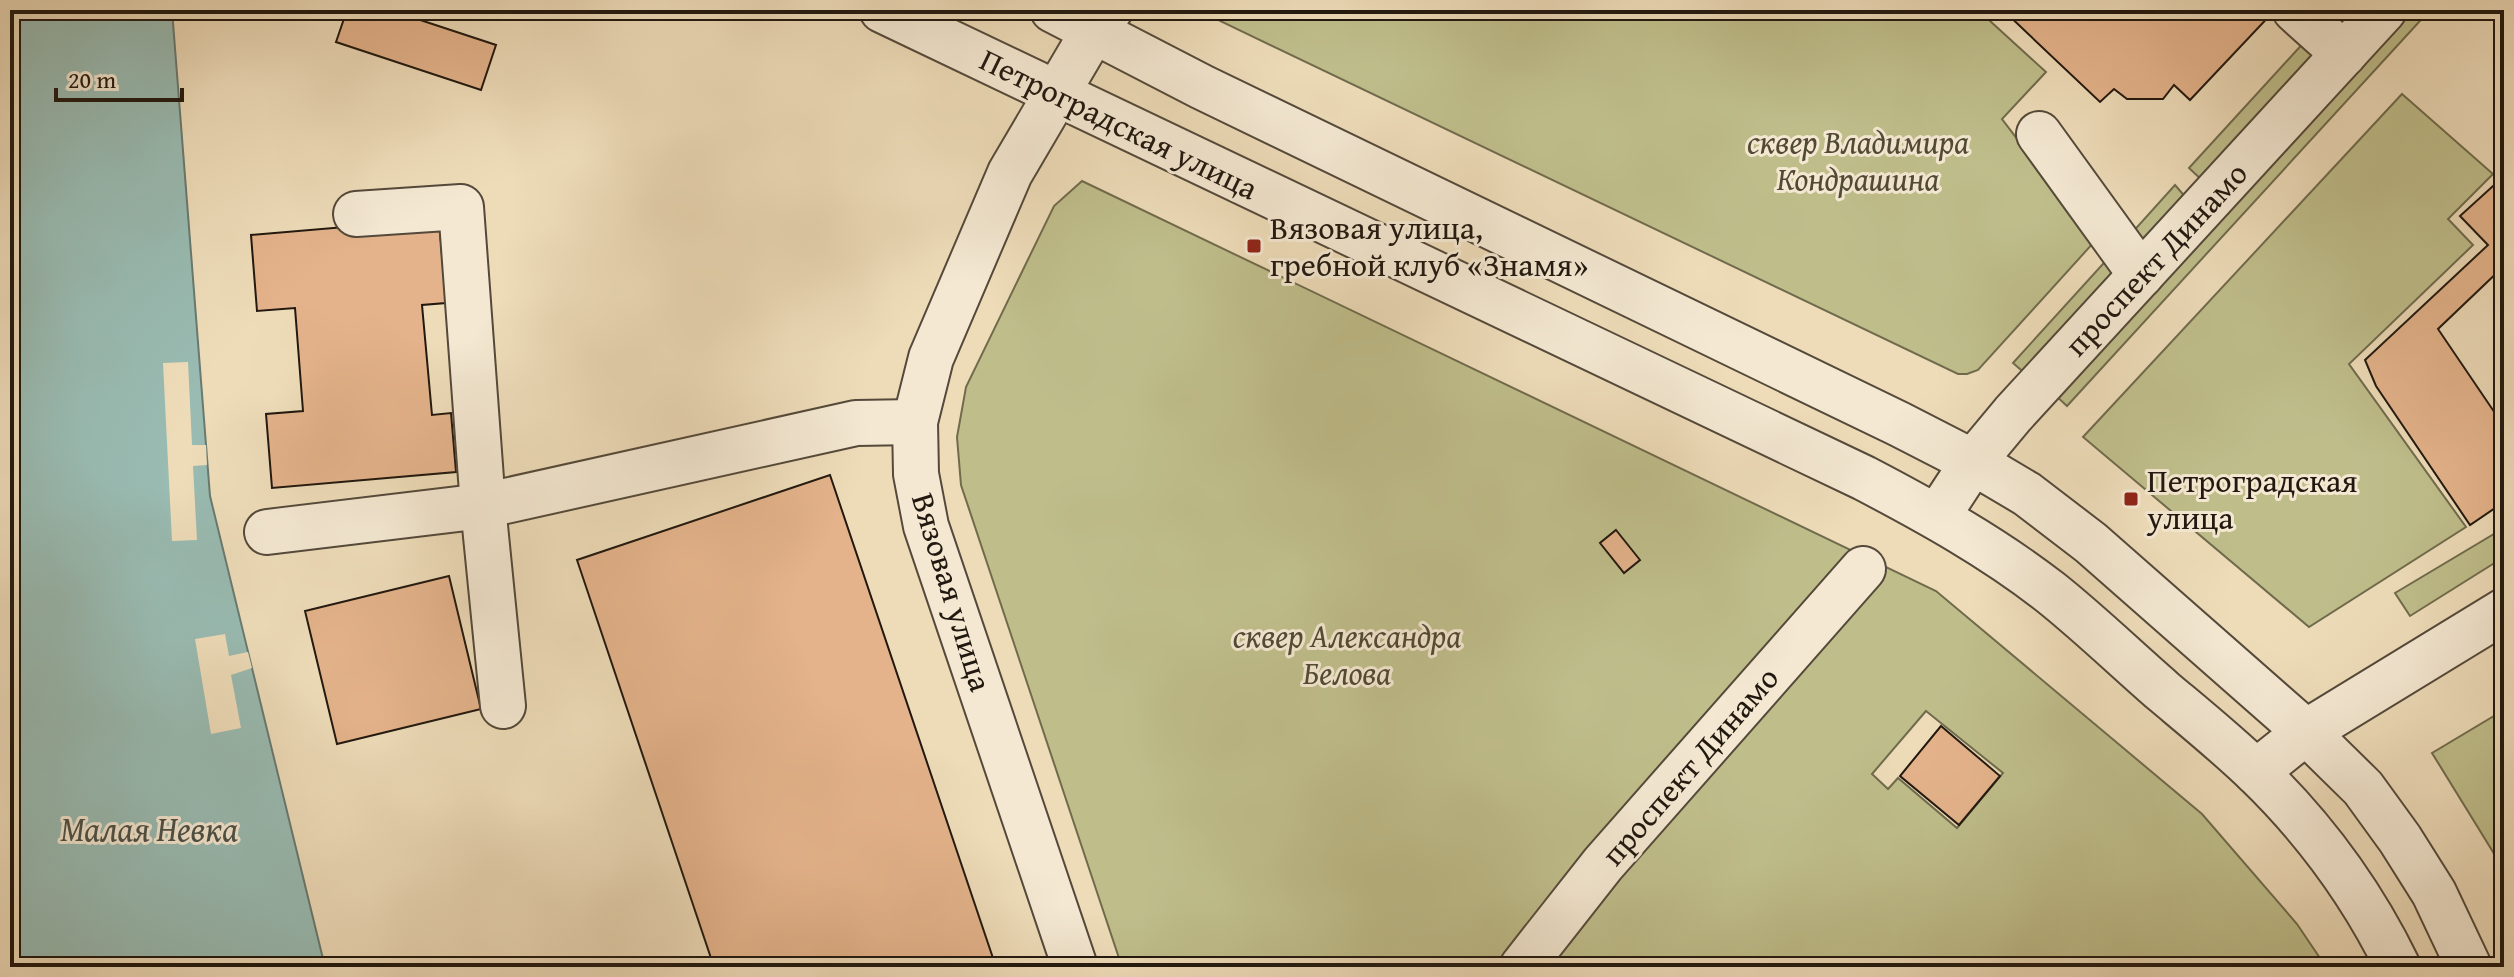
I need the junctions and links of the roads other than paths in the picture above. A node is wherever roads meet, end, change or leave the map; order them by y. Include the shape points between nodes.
1 (882, 10) edge
2 (1053, 10) edge
3 (2295, 10) edge
4 (2384, 10) edge
5 (1102, 20) edge
6 (2344, 54) junction
7 (1057, 93) junction
8 (2039, 134) dead end
9 (356, 214) dead end
10 (2141, 275) junction
11 (915, 422) junction
12 (1973, 462) junction
13 (483, 506) junction
14 (1937, 517) junction
15 (267, 532) dead end
16 (1863, 569) dead end
17 (2504, 611) edge
18 (503, 706) dead end
19 (2306, 732) junction
20 (2256, 772) junction
21 (1075, 967) edge
22 (1522, 967) edge
23 (2398, 967) edge
24 (2469, 967) edge

1 - 7 street, Петроградская улица
2 - 5 street
3 - 6 street
4 - 6 street, проспект Динамо
5 - 7 street, Вязовая улица
5 - 12 street via 1202,87
6 - 10 street, проспект Динамо
7 - 11 street, Вязовая улица via 1010,173 931,358
7 - 14 street, Петроградская улица
8 - 10 street
9 - 13 street via 461,207
10 - 12 street, проспект Динамо
11 - 13 street via 856,423
11 - 21 street, Вязовая улица via 916,474 926,526
12 - 14 street, проспект Динамо
12 - 19 street via 2027,494 2091,543
13 - 15 street
13 - 18 street
14 - 20 street, Петроградская улица via 2051,593
16 - 22 street, проспект Динамо via 1603,864
17 - 19 street
19 - 20 street
19 - 24 street via 2363,788 2400,839 2434,893
20 - 23 street, Петроградская улица via 2341,871

